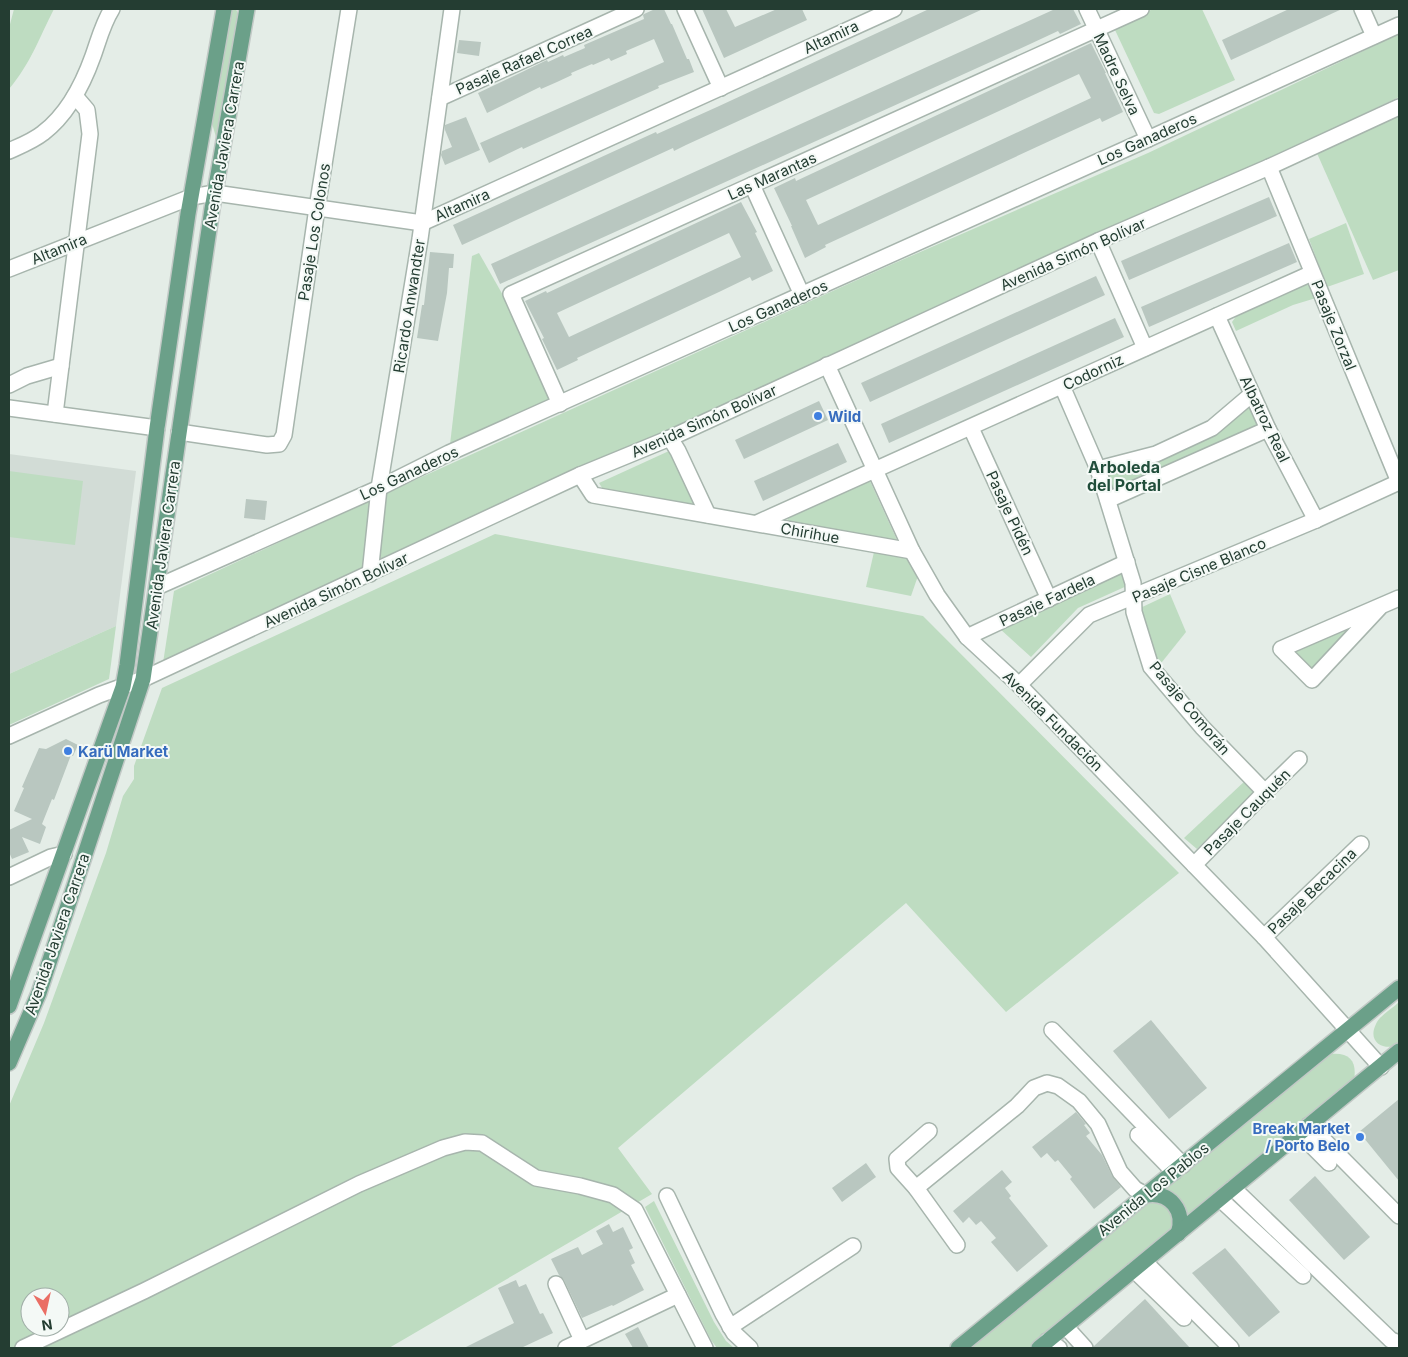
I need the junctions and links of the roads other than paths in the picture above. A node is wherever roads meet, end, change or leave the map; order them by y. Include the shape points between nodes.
1 (112, 9) edge
2 (224, 9) edge
3 (247, 9) edge
4 (349, 9) edge
5 (452, 9) edge
6 (633, 9) edge
7 (685, 9) edge
8 (894, 9) edge
9 (1087, 9) edge
10 (1141, 9) edge
11 (1362, 9) edge
12 (1399, 24) edge
13 (1096, 29) junction
14 (1374, 36) junction
15 (721, 88) junction
16 (76, 96) junction
17 (440, 98) junction
18 (1399, 107) edge
19 (1148, 139) junction
20 (9, 151) edge
21 (1270, 167) junction
22 (752, 184) junction
23 (215, 193) junction
24 (191, 196) junction
25 (317, 208) junction
26 (422, 223) junction
27 (76, 242) junction
28 (1098, 242) junction
29 (9, 269) edge
30 (1312, 273) junction
31 (802, 295) junction
32 (1217, 316) junction
33 (1144, 348) junction
34 (828, 365) junction
35 (61, 366) junction
36 (9, 385) edge
37 (1062, 386) junction
38 (1252, 394) junction
39 (560, 404) junction
40 (9, 408) edge
41 (55, 414) junction
42 (157, 428) junction
43 (971, 428) junction
44 (1268, 428) junction
45 (179, 432) junction
46 (670, 438) junction
47 (1098, 469) junction
48 (874, 470) junction
49 (580, 475) junction
50 (1399, 482) edge
51 (379, 488) junction
52 (1108, 500) junction
53 (708, 515) junction
54 (1316, 520) junction
55 (757, 523) junction
56 (912, 551) junction
57 (140, 561) junction
58 (1127, 562) junction
59 (370, 574) junction
60 (156, 587) junction
61 (1134, 598) junction
62 (1399, 598) edge
63 (1049, 599) junction
64 (1381, 606) junction
65 (967, 637) junction
66 (143, 679) junction
67 (1019, 686) junction
68 (123, 687) junction
69 (9, 736) edge
70 (1299, 759) dead end
71 (1265, 792) junction
72 (1361, 844) dead end
73 (64, 854) junction
74 (1194, 865) junction
75 (9, 877) edge
76 (1264, 937) junction
77 (1399, 988) edge
78 (39, 993) junction
79 (9, 1006) edge
80 (9, 1011) edge
81 (1052, 1030) dead end
82 (1348, 1030) junction
83 (1399, 1051) edge
84 (9, 1063) edge
85 (1381, 1067) junction
86 (1304, 1129) junction
87 (929, 1131) dead end
88 (1138, 1135) dead end
89 (1329, 1163) dead end
90 (1178, 1168) junction
91 (916, 1188) junction
92 (1233, 1188) junction
93 (1146, 1195) junction
94 (667, 1196) dead end
95 (1220, 1199) junction
96 (1399, 1216) edge
97 (1178, 1234) junction
98 (957, 1245) dead end
99 (853, 1246) dead end
100 (1140, 1266) junction
101 (1303, 1276) dead end
102 (556, 1284) dead end
103 (678, 1295) junction
104 (1184, 1318) dead end
105 (730, 1327) junction
106 (1066, 1327) junction
107 (582, 1340) junction
108 (1399, 1343) edge
109 (1048, 1346) edge
110 (23, 1348) edge
111 (566, 1348) edge
112 (704, 1348) edge
113 (750, 1348) edge
114 (958, 1348) edge
115 (1085, 1348) edge
116 (1230, 1348) edge

1 - 16 street
2 - 24 main road, Avenida Javiera Carrera
3 - 23 main road, Avenida Javiera Carrera
4 - 25 street, Pasaje Los Colonos
5 - 17 street, Ricardo Anwandter
6 - 17 street, Pasaje Rafael Correa
7 - 15 street
8 - 15 street, Altamira
9 - 13 street, Madre Selva
10 - 13 street, Las Marantas
11 - 14 street
12 - 14 street, Los Ganaderos
13 - 19 street, Madre Selva
13 - 22 street, Las Marantas
14 - 19 street, Los Ganaderos
15 - 26 street, Altamira
16 - 20 street via 43,133
16 - 27 street via 87,110 90,134
17 - 26 street, Ricardo Anwandter
18 - 21 street, Avenida Simón Bolívar
19 - 31 street, Los Ganaderos
21 - 28 street, Avenida Simón Bolívar
21 - 30 street, Pasaje Zorzal
22 - 31 street
22 - 39 street, Las Marantas via 512,294
23 - 24 street, Altamira
23 - 25 street, Altamira
23 - 45 main road, Avenida Javiera Carrera
24 - 27 street, Altamira
24 - 42 main road, Avenida Javiera Carrera
25 - 26 street, Altamira
25 - 45 street, Pasaje Los Colonos via 284,435 279,444
26 - 51 street, Ricardo Anwandter
27 - 29 street, Altamira
27 - 35 street
28 - 33 street
28 - 34 street, Avenida Simón Bolívar
30 - 32 street, Codorniz
30 - 50 street, Pasaje Zorzal
31 - 39 street, Los Ganaderos
32 - 33 street, Codorniz
32 - 38 street, Albatroz Real
33 - 37 street, Codorniz
34 - 46 street, Avenida Simón Bolívar
34 - 48 street, Avenida Fundación
35 - 36 street
35 - 41 street
37 - 43 street, Codorniz
37 - 47 street, Pasaje Comorán
38 - 44 street, Albatroz Real
38 - 47 street via 1212,428 1156,454
39 - 51 street, Los Ganaderos
40 - 41 street
41 - 42 street
42 - 57 main road, Avenida Javiera Carrera
43 - 48 street, Codorniz
43 - 63 street, Pasaje Pidén
44 - 52 street
44 - 54 street, Albatroz Real
45 - 60 main road, Avenida Javiera Carrera
46 - 49 street, Avenida Simón Bolívar
46 - 53 street
47 - 52 street, Pasaje Comorán
48 - 55 street, Codorniz
48 - 56 street, Avenida Fundación
49 - 53 street, Chirihue via 593,495
49 - 59 street, Avenida Simón Bolívar
50 - 54 street, Pasaje Cisne Blanco
51 - 59 street, Ricardo Anwandter
51 - 60 street, Los Ganaderos
52 - 58 street, Pasaje Comorán
53 - 55 street, Chirihue
54 - 61 street, Pasaje Cisne Blanco
55 - 56 street, Chirihue
56 - 65 street, Avenida Fundación via 937,595
57 - 60 main road via 147,579
57 - 68 main road, Avenida Javiera Carrera
58 - 61 street, Pasaje Comorán
58 - 63 street, Pasaje Fardela
59 - 66 street, Avenida Simón Bolívar
60 - 66 main road, Avenida Javiera Carrera
61 - 67 street, Pasaje Cisne Blanco via 1089,615
61 - 71 street, Pasaje Comorán via 1134,612 1151,667 1202,727
62 - 64 street
63 - 65 street, Pasaje Fardela
64 - 64 street via 1312,680 1281,649 1372,610
65 - 67 street, Avenida Fundación
66 - 68 street, Avenida Simón Bolívar
66 - 78 main road, Avenida Javiera Carrera
67 - 74 street, Avenida Fundación
68 - 69 street, Avenida Simón Bolívar via 98,695
68 - 73 main road, Avenida Javiera Carrera
70 - 71 street, Pasaje Cauquén
71 - 74 street, Pasaje Cauquén
72 - 76 street, Pasaje Becacina
73 - 75 street
73 - 79 main road, Avenida Javiera Carrera
74 - 76 street, Avenida Fundación
76 - 82 street, Avenida Fundación
77 - 82 main road, Avenida Los Pablos
78 - 80 main road
78 - 84 main road, Avenida Javiera Carrera
81 - 90 street
82 - 85 street
82 - 90 main road, Avenida Los Pablos
83 - 85 main road
85 - 86 main road
86 - 89 street
86 - 92 main road
86 - 96 street
87 - 91 street via 897,1159 898,1168
88 - 90 street
90 - 93 main road, Avenida Los Pablos
91 - 93 street via 1017,1106 1034,1088 1047,1083 1058,1086 1079,1101 1098,1124 1120,1172 1135,1189
91 - 98 street
92 - 95 main road
92 - 108 street via 1391,1340
93 - 97 main road via 1165,1197 1175,1205 1180,1216
93 - 114 main road, Avenida Los Pablos
94 - 105 street
95 - 97 main road
95 - 101 street
97 - 100 main road
99 - 105 street
100 - 104 street
100 - 106 main road
100 - 116 street
102 - 107 street
103 - 107 street
103 - 110 street via 635,1210 612,1195 536,1178 482,1143 466,1142 443,1148 359,1184
103 - 112 street
105 - 113 street
106 - 109 main road
106 - 115 street
107 - 111 street

